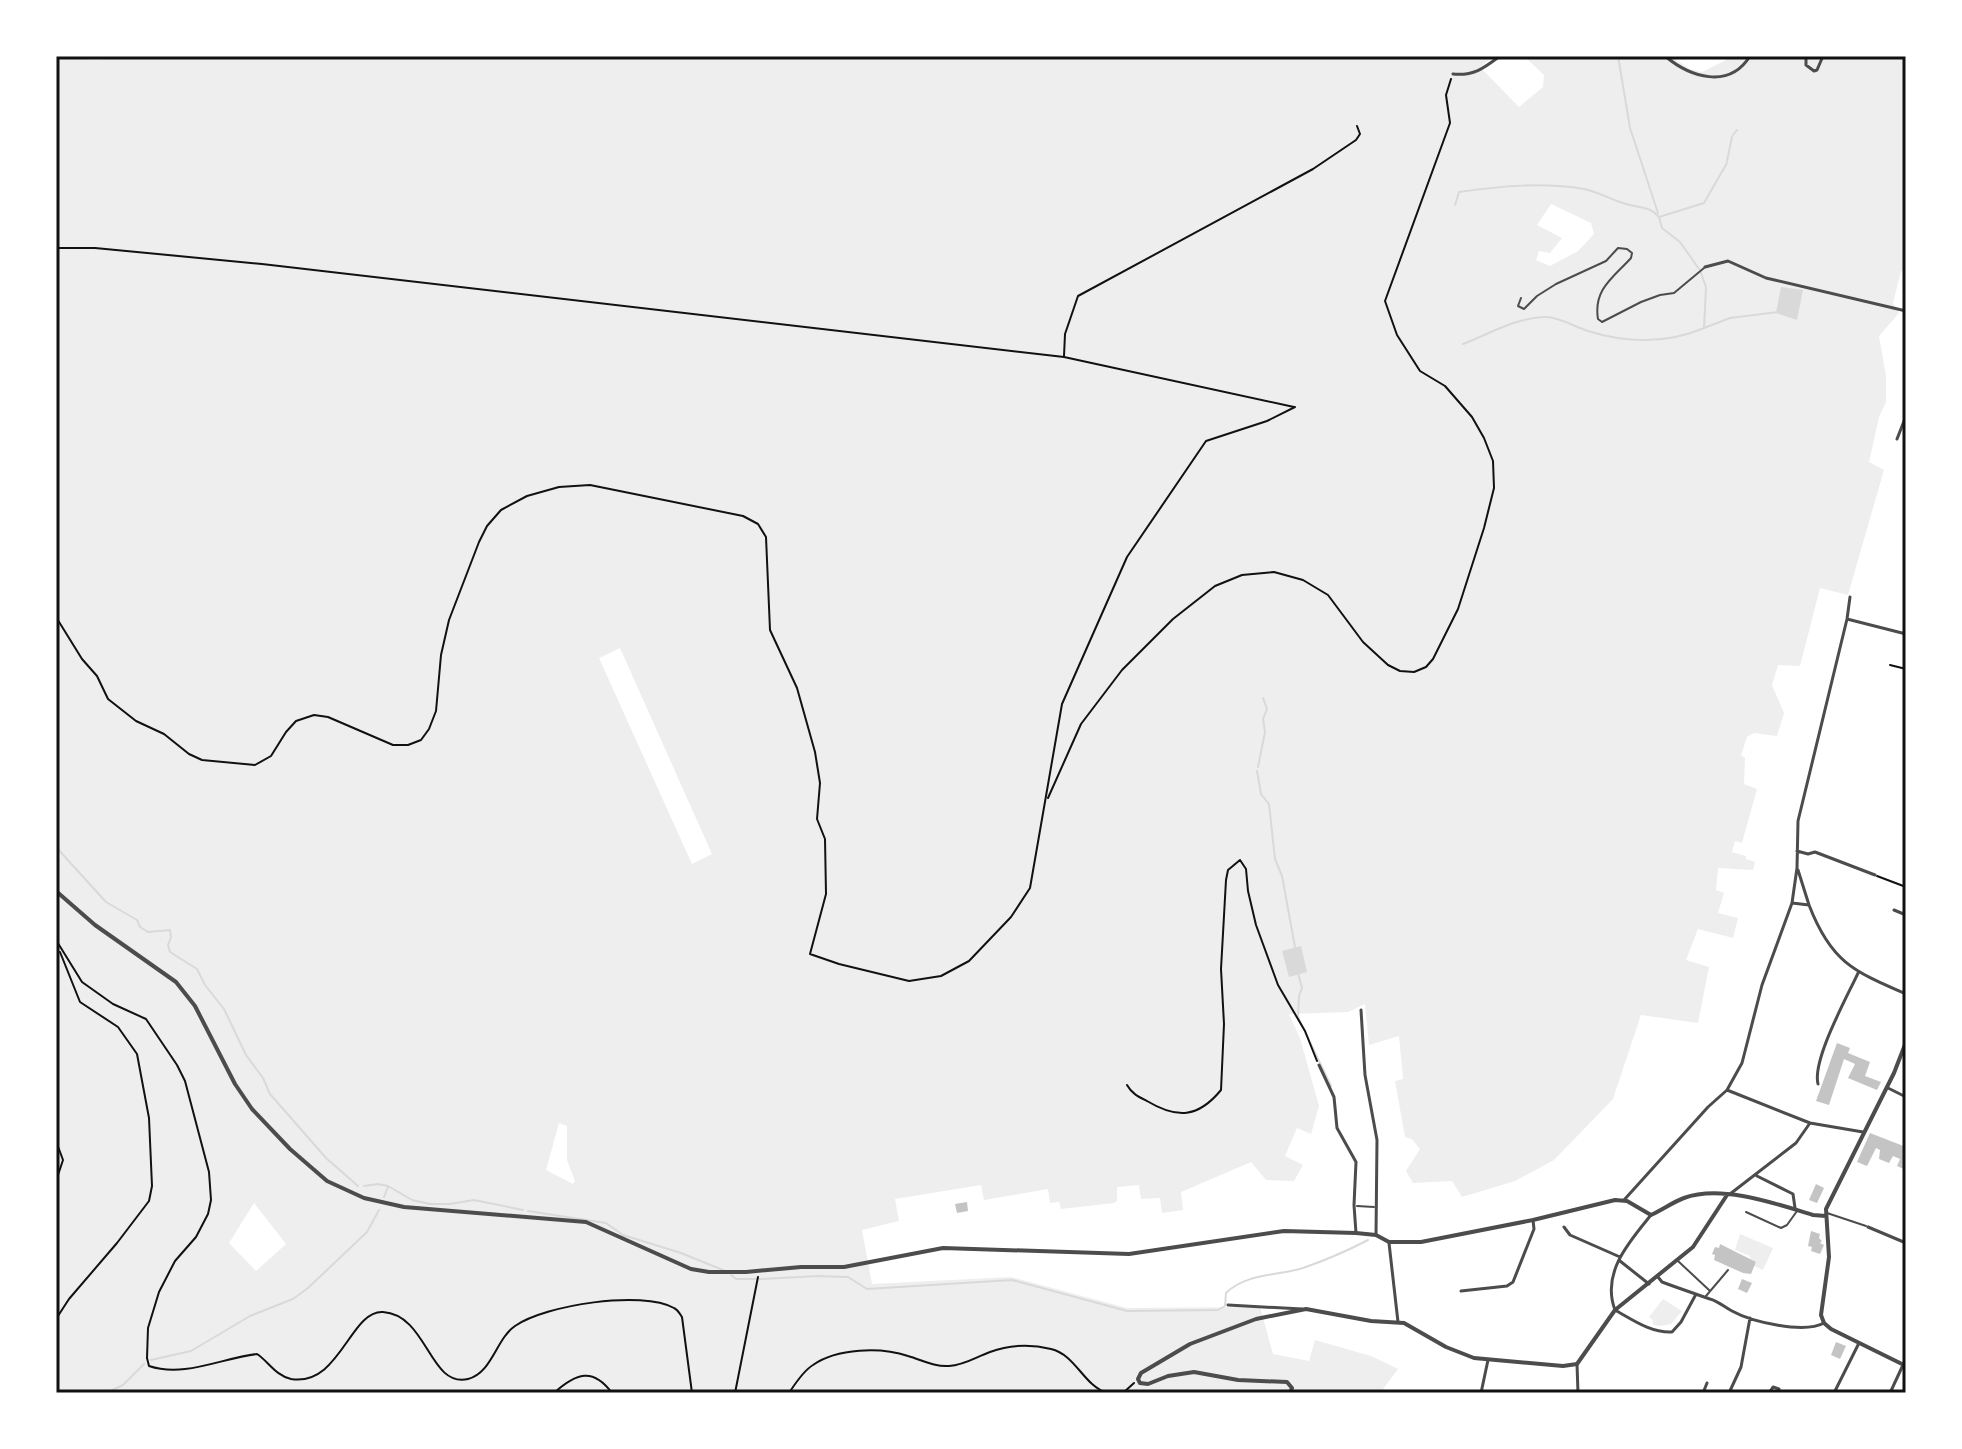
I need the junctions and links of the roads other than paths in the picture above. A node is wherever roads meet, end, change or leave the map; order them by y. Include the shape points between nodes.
1 (1500, 56) edge
2 (1665, 56) edge
3 (1750, 56) edge
4 (1806, 56) edge
5 (1823, 56) edge
6 (1453, 74) road end
7 (1705, 267) joint
8 (1521, 298) dead end
9 (1906, 311) edge
10 (1906, 416) edge
11 (1897, 439) dead end
12 (1850, 597) dead end
13 (1847, 619) junction
14 (1906, 634) edge
15 (1797, 851) junction
16 (1797, 868) junction
17 (1875, 875) road end
18 (56, 891) edge
19 (1792, 903) junction
20 (1809, 905) junction
21 (1894, 910) dead end
22 (1906, 915) edge
23 (1858, 973) junction
24 (1906, 994) edge
25 (1361, 1010) dead end
26 (1906, 1042) edge
27 (1319, 1065) road end
28 (1818, 1084) dead end
29 (1886, 1088) junction
30 (1727, 1090) junction
31 (1906, 1097) edge
32 (1810, 1123) junction
33 (1863, 1132) junction
34 (1757, 1176) junction
35 (1727, 1195) junction
36 (1624, 1200) junction
37 (1354, 1205) junction
38 (1375, 1207) junction
39 (1796, 1210) junction
40 (1746, 1212) dead end
41 (1826, 1214) junction
42 (1651, 1215) junction
43 (1533, 1220) junction
44 (1564, 1227) dead end
45 (1868, 1227) joint
46 (1356, 1233) junction
47 (1376, 1235) junction
48 (1389, 1242) junction
49 (1906, 1243) edge
50 (1620, 1259) junction
51 (1678, 1261) junction
52 (1728, 1270) dead end
53 (1658, 1277) junction
54 (1649, 1284) junction
55 (1709, 1290) junction
56 (1461, 1291) dead end
57 (1695, 1296) junction
58 (1705, 1297) junction
59 (1228, 1305) dead end
60 (1306, 1309) junction
61 (1615, 1310) junction
62 (1750, 1318) junction
63 (1398, 1322) junction
64 (1824, 1323) junction
65 (1858, 1345) junction
66 (1488, 1360) junction
67 (1580, 1363) junction
68 (1904, 1366) edge
69 (1707, 1383) dead end
70 (1290, 1393) edge
71 (1481, 1393) edge
72 (1578, 1393) edge
73 (1703, 1393) edge
74 (1729, 1393) edge
75 (1769, 1393) edge
76 (1779, 1393) edge
77 (1834, 1393) edge
78 (1890, 1393) edge

1 - 6 street via 1479,71
2 - 3 street via 1692,72 1719,77 1735,72
4 - 5 street via 1806,65 1814,71
7 - 8 lane via 1674,293 1602,322 1598,300 1609,279 1631,258 1627,249 1618,248 1606,261 1556,284 1524,309 1518,306
7 - 9 street via 1738,263 1766,278
10 - 11 street
12 - 13 street
13 - 14 street
13 - 15 street via 1798,821
15 - 16 street
15 - 17 street via 1808,854 1816,849
16 - 19 street
16 - 20 street
18 - 46 street via 176,982 252,1109 316,1173 364,1198 404,1207 586,1222 709,1272 844,1267 943,1248 1129,1254 1276,1232
19 - 20 street
19 - 30 street via 1762,985 1742,1063
20 - 23 street via 1822,936
21 - 22 street
23 - 24 street
23 - 28 street via 1833,1027 1816,1075
25 - 38 street via 1377,1140
26 - 29 street
27 - 37 street via 1334,1097 1337,1128 1356,1162
29 - 31 street
29 - 33 street
30 - 32 street
30 - 36 street
32 - 33 street
32 - 34 street via 1796,1143
33 - 41 street
34 - 35 street
34 - 39 street via 1793,1194
35 - 39 street
35 - 42 street via 1687,1196
35 - 51 street via 1699,1240
36 - 42 street
36 - 43 street
37 - 38 lane
37 - 46 street
38 - 47 street
39 - 40 lane via 1781,1228
39 - 41 street
41 - 45 lane
41 - 64 street via 1830,1245
42 - 50 street via 1627,1242
43 - 48 street via 1421,1242
43 - 56 street via 1513,1282
44 - 50 street
45 - 49 street
46 - 47 street
47 - 48 street
48 - 63 street
50 - 54 street
50 - 61 street via 1610,1288
51 - 53 street
51 - 55 lane
52 - 55 lane
53 - 54 street
53 - 57 street
54 - 61 street
55 - 58 lane
57 - 58 street
57 - 61 street via 1672,1332 1659,1332
58 - 62 street
59 - 60 street
60 - 63 street
60 - 70 street via 1256,1319 1190,1344 1141,1373 1138,1381 1148,1384 1194,1372 1287,1382
61 - 67 street
62 - 64 street via 1798,1328
62 - 74 street via 1741,1367
63 - 66 street via 1446,1347
64 - 65 street
65 - 68 street
65 - 77 street
66 - 67 street
66 - 71 street
67 - 72 street
68 - 78 street
69 - 73 street
75 - 76 street via 1773,1387

